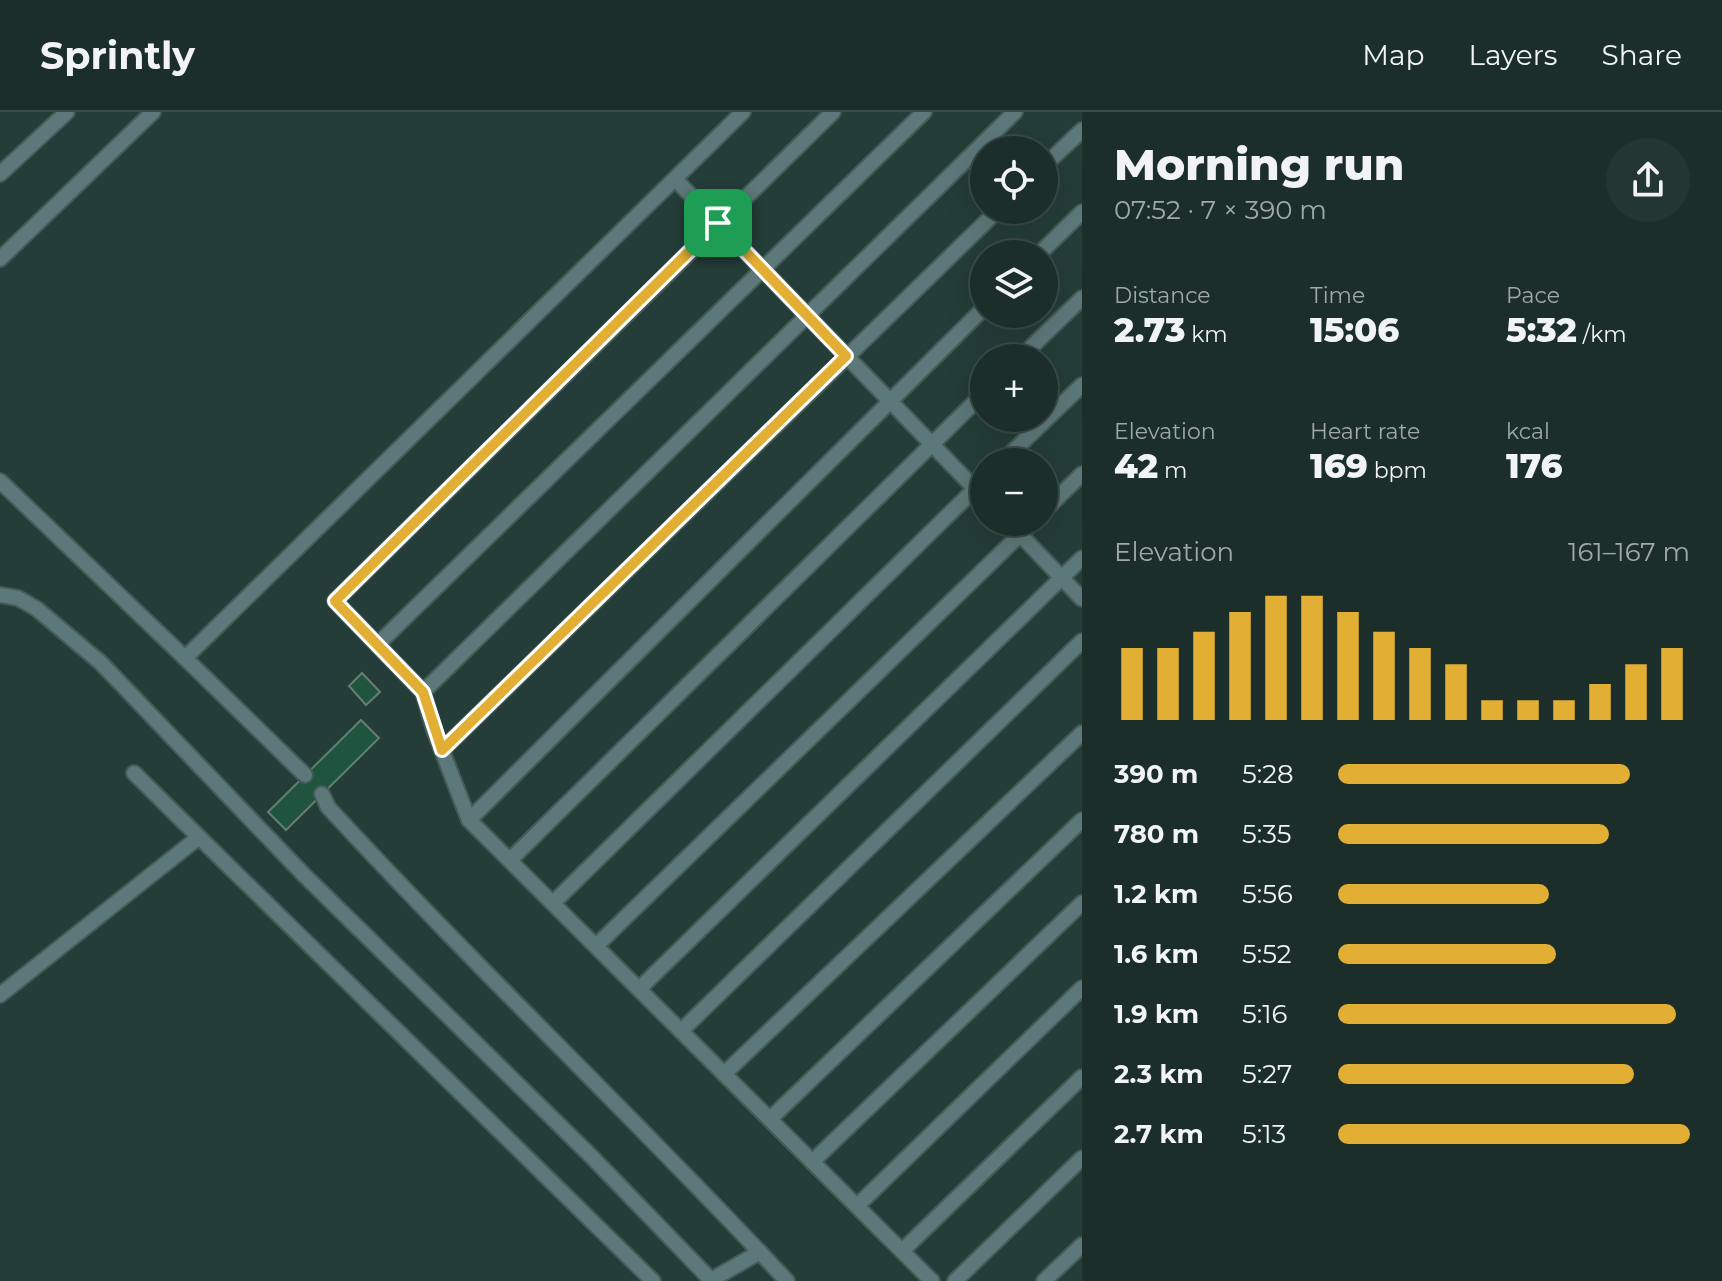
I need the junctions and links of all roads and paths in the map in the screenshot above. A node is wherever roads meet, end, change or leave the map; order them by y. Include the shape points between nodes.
1 (67, 112) edge
2 (153, 112) edge
3 (743, 112) edge
4 (833, 112) edge
5 (924, 112) edge
6 (1015, 112) edge
7 (1082, 130) edge
8 (1058, 153) edge
9 (0, 174) edge
10 (675, 179) junction
11 (1082, 212) edge
12 (718, 223) junction
13 (983, 224) edge
14 (1053, 240) edge
15 (0, 259) edge
16 (763, 270) junction
17 (1082, 298) edge
18 (808, 316) junction
19 (970, 322) edge
20 (1034, 344) edge
21 (846, 356) junction
22 (1082, 385) edge
23 (889, 400) junction
24 (970, 407) edge
25 (932, 444) junction
26 (1017, 448) edge
27 (1082, 474) edge
28 (970, 479) edge
29 (0, 481) edge
30 (1058, 497) edge
31 (970, 500) edge
32 (1019, 536) edge
33 (1021, 536) edge
34 (1082, 558) edge
35 (1061, 578) junction
36 (0, 595) edge
37 (1082, 599) edge
38 (1082, 641) edge
39 (377, 645) junction
40 (185, 658) junction
41 (423, 692) junction
42 (1082, 733) edge
43 (442, 750) junction
44 (134, 773) dead end
45 (305, 775) dead end
46 (322, 794) dead end
47 (469, 820) junction
48 (1082, 820) edge
49 (199, 837) junction
50 (510, 860) junction
51 (553, 903) junction
52 (1082, 903) edge
53 (596, 946) junction
54 (1082, 988) edge
55 (639, 989) junction
56 (0, 995) edge
57 (681, 1031) junction
58 (724, 1074) junction
59 (1082, 1077) edge
60 (770, 1119) junction
61 (1082, 1158) edge
62 (812, 1162) junction
63 (857, 1206) junction
64 (1082, 1245) edge
65 (902, 1251) junction
66 (760, 1252) junction
67 (712, 1280) edge
68 (653, 1281) edge
69 (787, 1281) edge
70 (932, 1281) edge
71 (955, 1281) edge
72 (1044, 1281) edge

1 - 9 lane
2 - 15 lane
3 - 10 lane
4 - 12 lane
5 - 16 lane
6 - 18 lane
7 - 8 lane
10 - 12 lane
10 - 40 lane
11 - 14 lane
12 - 16 lane
12 - 39 lane via 335,601
13 - 21 lane
16 - 18 lane
16 - 39 lane
17 - 20 lane
18 - 21 lane
18 - 41 lane
19 - 23 lane
21 - 23 lane
21 - 43 lane
22 - 26 lane
23 - 25 lane
23 - 47 lane
24 - 25 lane
25 - 28 lane
25 - 50 lane
27 - 30 lane
29 - 40 lane
31 - 51 lane
32 - 53 lane
33 - 35 lane
34 - 35 lane
35 - 37 lane
35 - 55 lane
36 - 67 lane via 37,609 101,663 304,875
38 - 57 lane
39 - 41 lane
40 - 45 lane
41 - 43 lane
42 - 58 lane
43 - 47 lane
44 - 49 lane
46 - 66 lane via 328,807 421,907
47 - 50 lane
48 - 60 lane
49 - 56 lane
49 - 68 lane
50 - 51 lane
51 - 53 lane
52 - 62 lane
53 - 55 lane
54 - 63 lane
55 - 57 lane
57 - 58 lane
58 - 60 lane
59 - 65 lane
60 - 62 lane
61 - 71 lane
62 - 63 lane
63 - 65 lane
64 - 72 lane
65 - 70 lane
66 - 67 lane
66 - 69 lane

